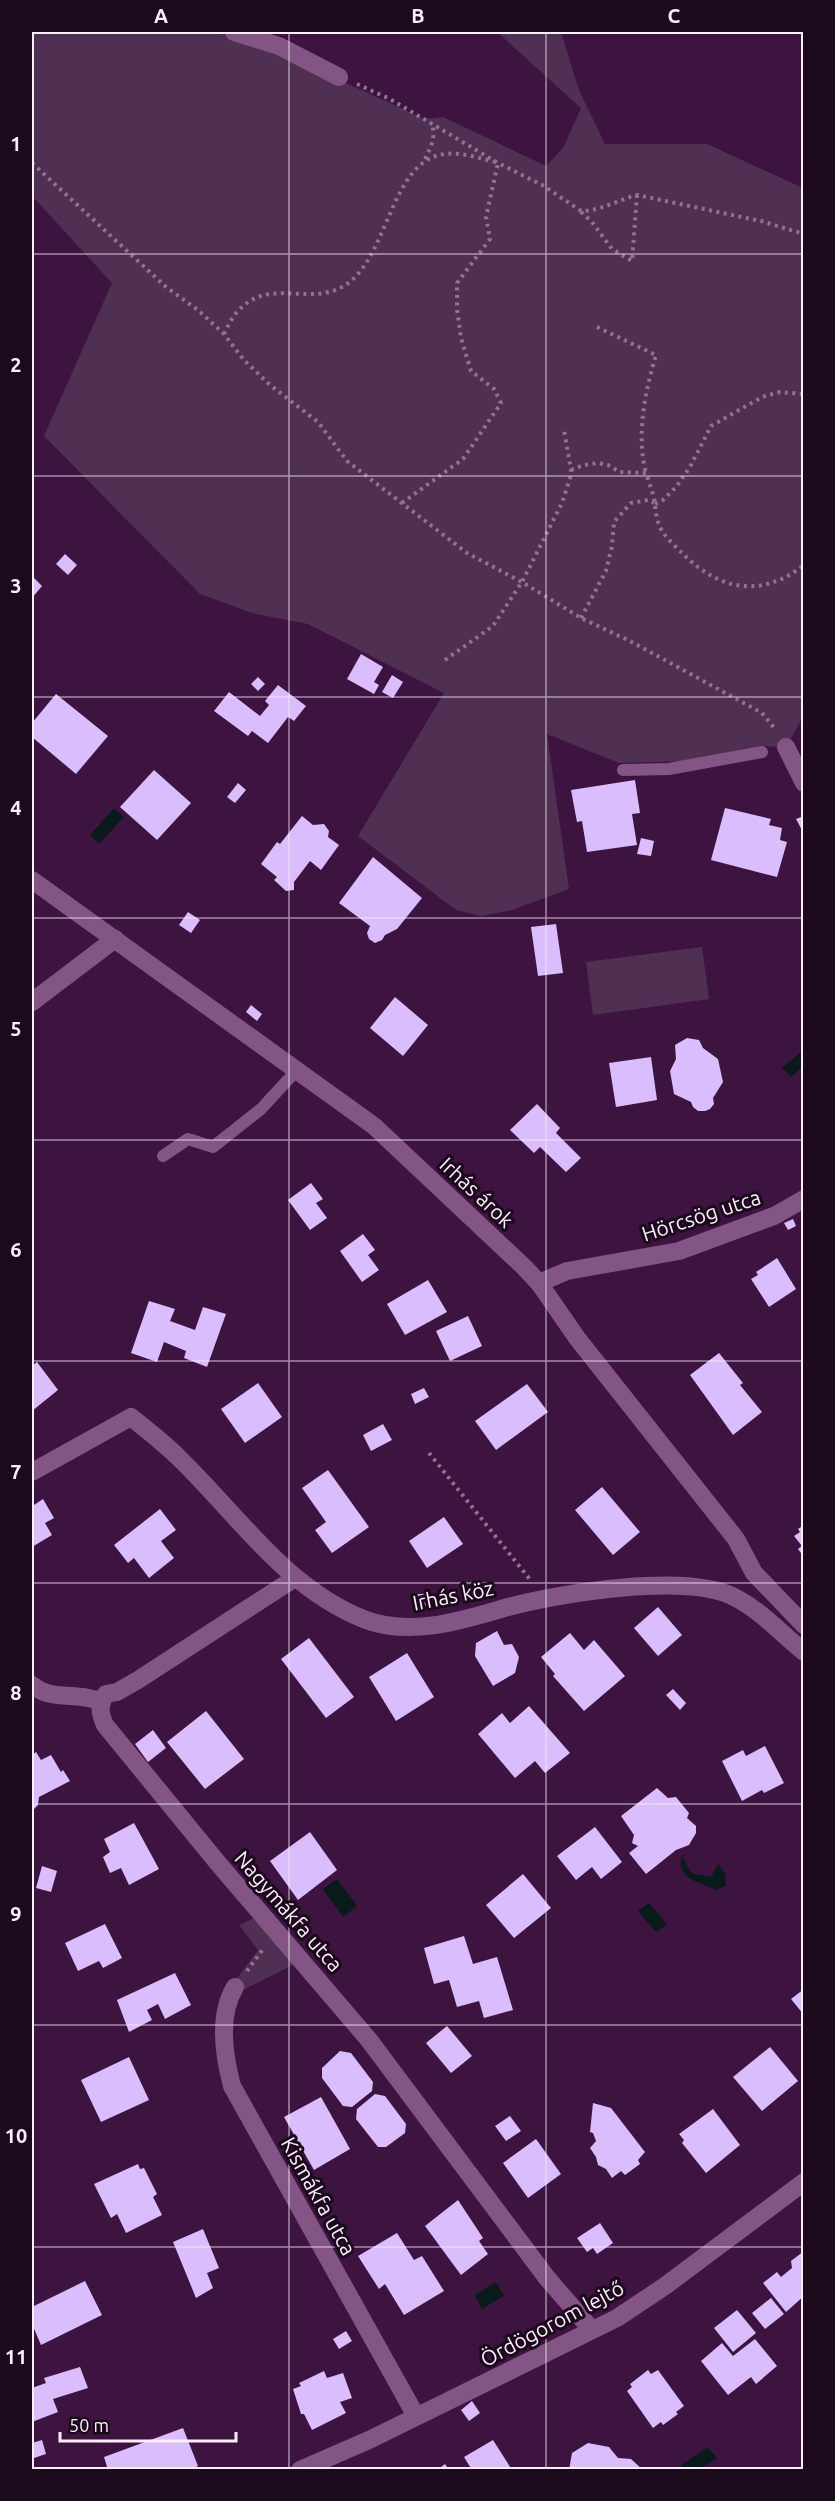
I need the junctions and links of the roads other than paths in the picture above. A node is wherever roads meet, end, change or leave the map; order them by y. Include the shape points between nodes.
1 (234, 32) edge
2 (339, 77) road end
3 (786, 747) dead end
4 (762, 752) dead end
5 (623, 770) dead end
6 (804, 783) edge
7 (32, 880) edge
8 (115, 939) junction
9 (32, 1002) edge
10 (297, 1070) junction
11 (164, 1156) dead end
12 (804, 1199) edge
13 (539, 1283) junction
14 (32, 1472) edge
15 (295, 1578) junction
16 (804, 1625) edge
17 (804, 1652) edge
18 (32, 1685) edge
19 (101, 1702) junction
20 (235, 1987) road end
21 (804, 2182) edge
22 (592, 2330) junction
23 (416, 2416) junction
24 (300, 2469) edge

1 - 2 street via 279,46
3 - 6 street
4 - 5 lane via 669,769
7 - 8 street, Irhás árok
8 - 9 street
8 - 10 street, Irhás árok
10 - 11 lane via 261,1109 213,1148 188,1139
10 - 13 street, Irhás árok via 374,1126
12 - 13 street, Hörcsög utca via 774,1216 679,1251 567,1271
13 - 16 street, Irhás árok via 577,1338 736,1539 754,1573
14 - 15 street, Irhás köz via 131,1417 178,1457
15 - 17 street, Irhás köz via 345,1610 393,1626 444,1623 546,1599 611,1589 693,1586 735,1597
15 - 19 street via 138,1680 106,1694
18 - 19 street via 51,1695 90,1697
19 - 22 street, Nagymákfa utca via 105,1725 369,2040 533,2260
20 - 23 street, Kismákfa utca via 228,1999 226,2021 226,2062 232,2086
21 - 22 street, Ördögorom lejtő via 664,2286
22 - 23 street, Ördögorom lejtő
23 - 24 street, Ördögorom lejtő

